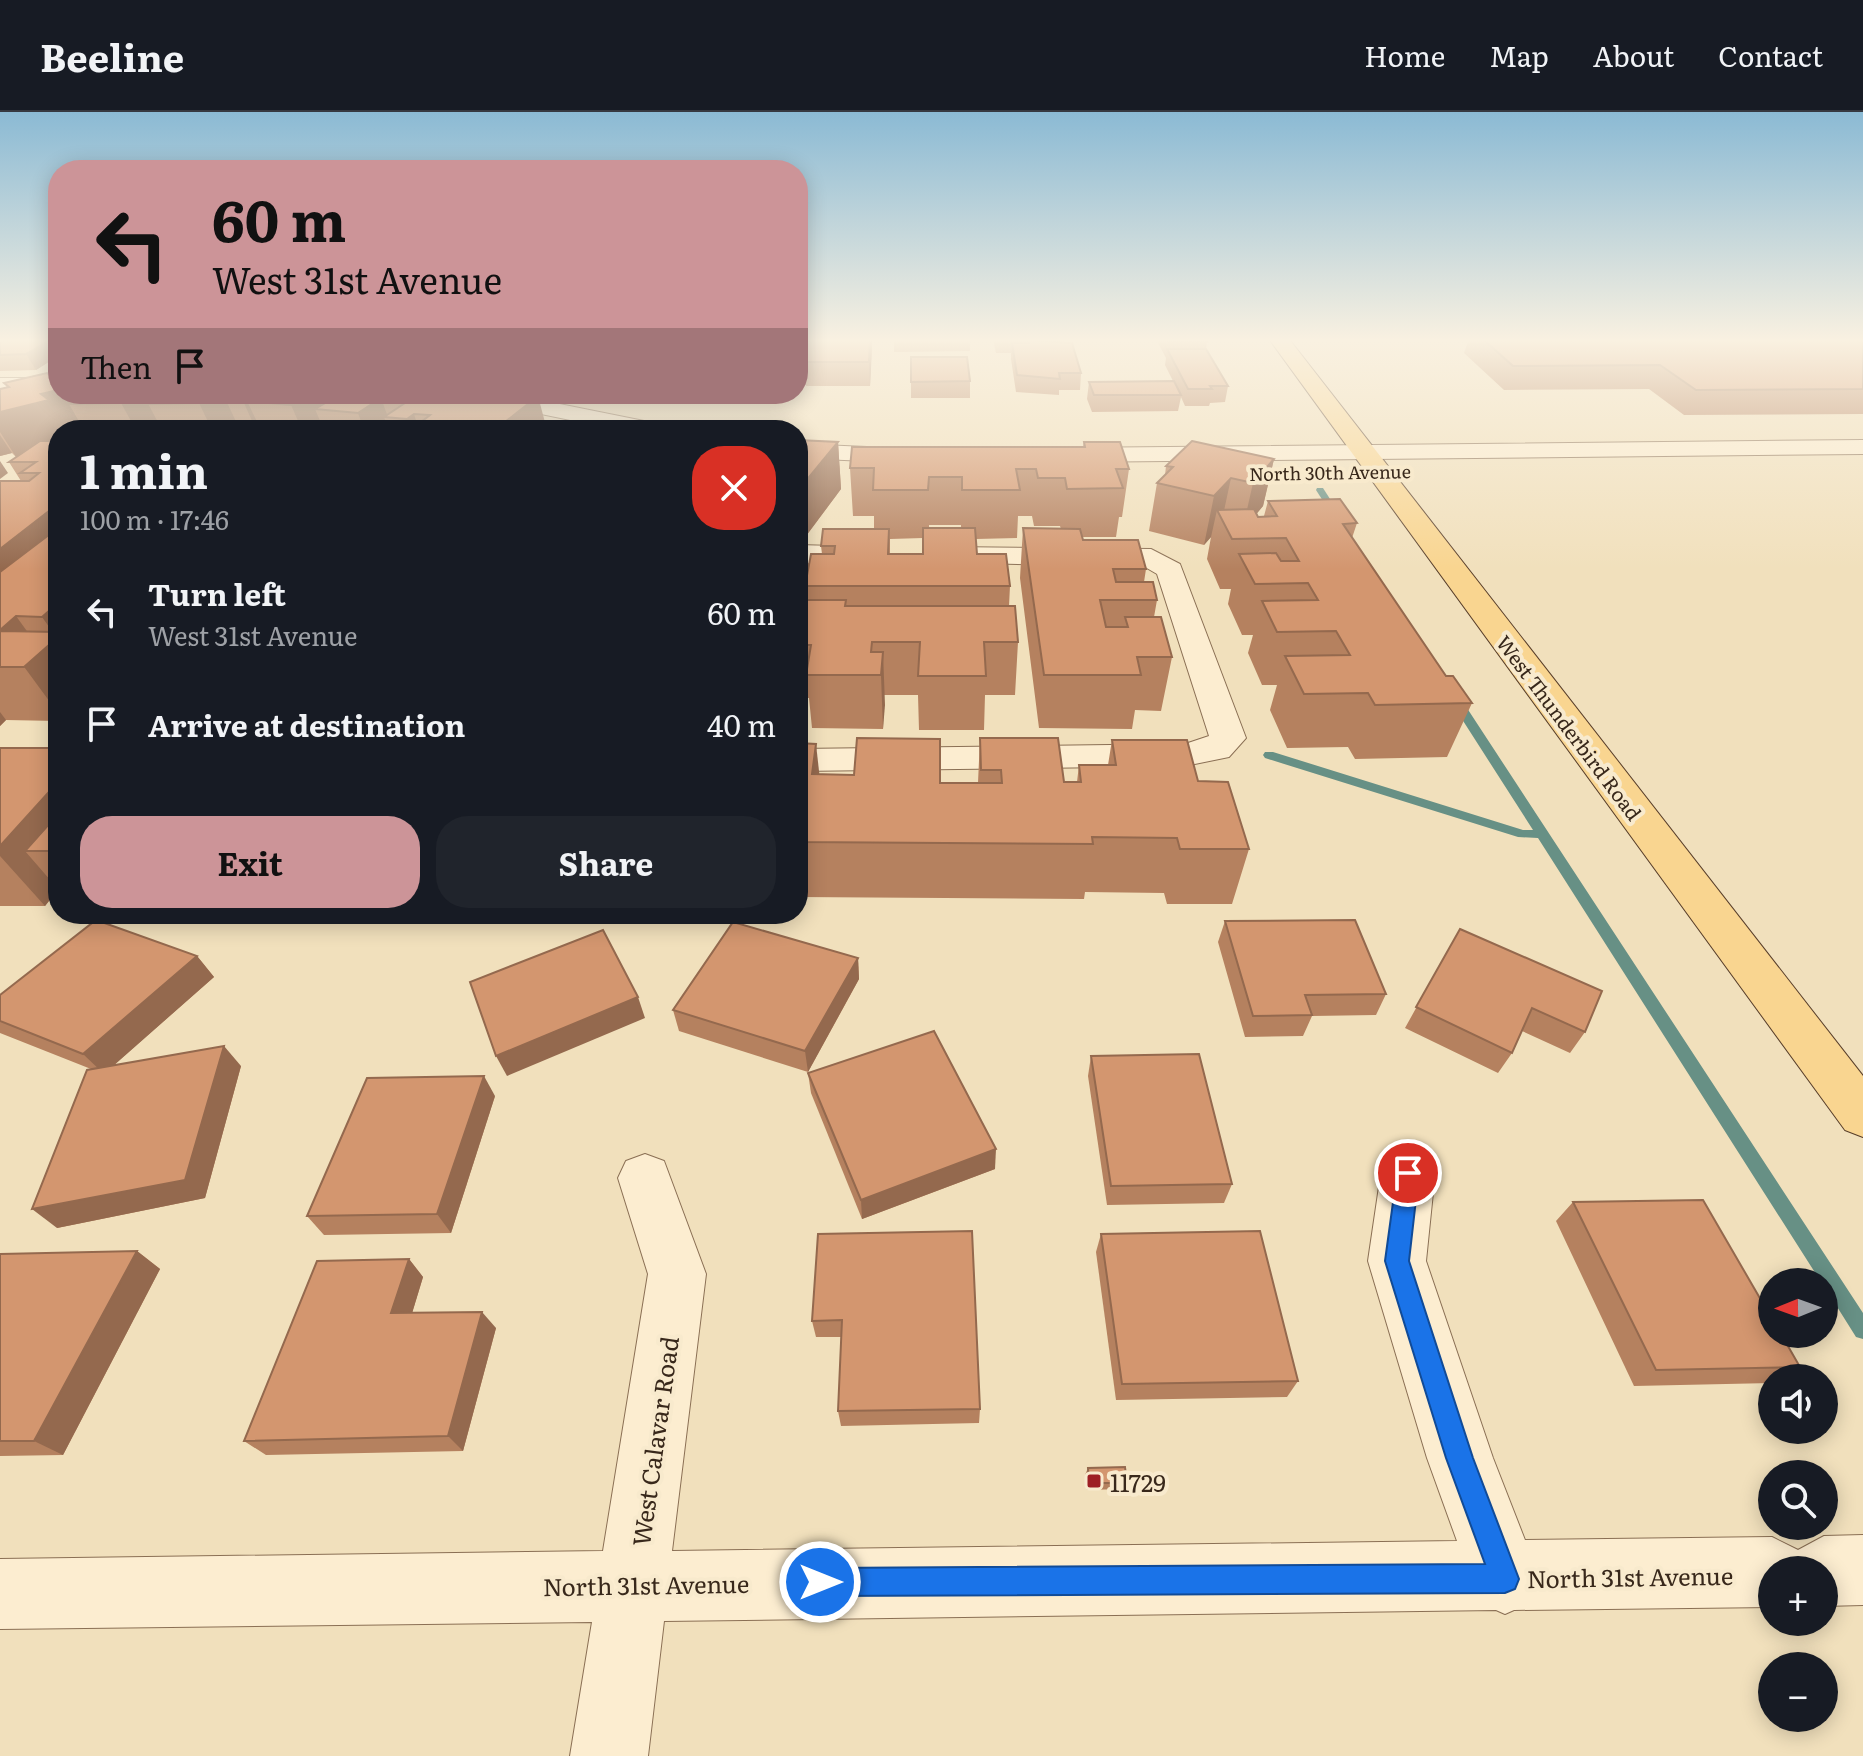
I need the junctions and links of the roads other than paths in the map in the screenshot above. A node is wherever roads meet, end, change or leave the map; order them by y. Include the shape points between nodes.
1 (485, 416) edge
2 (579, 416) edge
3 (1336, 416) edge
4 (506, 420) edge
5 (600, 420) edge
6 (1863, 447) edge
7 (808, 452) edge
8 (1370, 462) junction
9 (1044, 465) edge
10 (1863, 467) edge
11 (808, 470) edge
12 (808, 554) edge
13 (895, 556) edge
14 (924, 556) edge
15 (808, 760) edge
16 (1863, 1115) edge
17 (1408, 1173) dead end
18 (645, 1178) dead end
19 (1863, 1570) edge
20 (1838, 1571) edge
21 (1758, 1572) edge
22 (1505, 1579) junction
23 (633, 1584) junction
24 (0, 1594) edge
25 (609, 1756) edge

1 - 4 street
2 - 5 street
3 - 8 main road, West Thunderbird Road
6 - 8 street, North 30th Avenue
7 - 11 street via 930,466
8 - 9 street, North 30th Avenue
8 - 10 street, North 30th Avenue
8 - 16 main road, West Thunderbird Road
12 - 13 street
14 - 15 street via 1151,558 1170,570 1228,738 1216,749 1185,755
17 - 22 street via 1397,1261
18 - 23 street, West Calavar Road via 677,1274
19 - 20 street
21 - 22 street, North 31st Avenue
22 - 23 street, North 31st Avenue
23 - 24 street, North 31st Avenue
23 - 25 street, West Calavar Road

